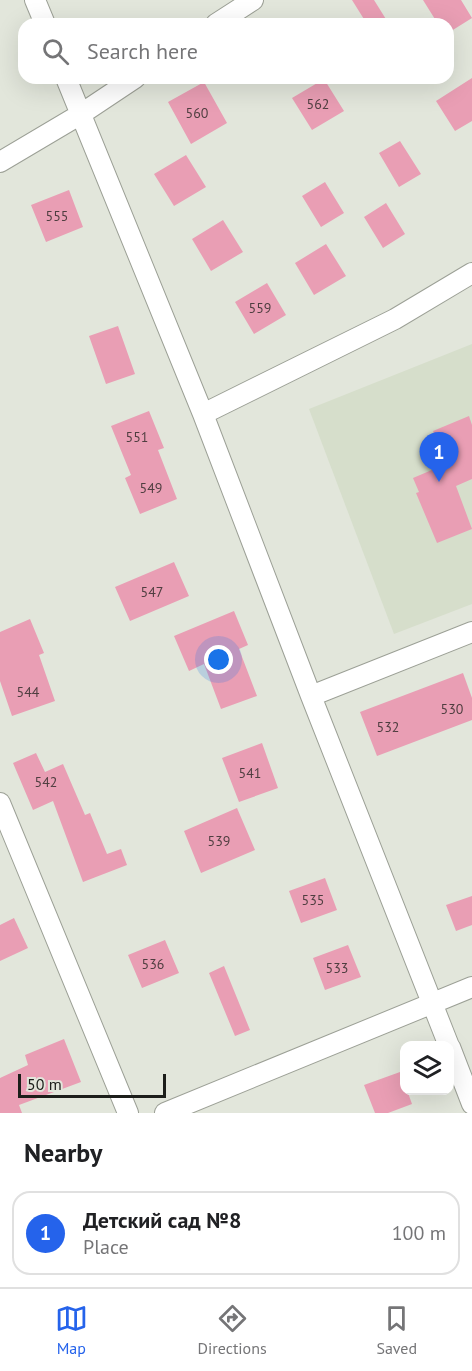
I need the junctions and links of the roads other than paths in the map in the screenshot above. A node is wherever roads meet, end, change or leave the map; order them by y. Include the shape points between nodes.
1 (35, 0) edge
2 (252, 0) edge
3 (42, 18) edge
4 (225, 18) edge
5 (68, 84) edge
6 (126, 84) edge
7 (81, 114) junction
8 (0, 162) edge
9 (472, 273) edge
10 (203, 414) junction
11 (472, 632) edge
12 (311, 696) junction
13 (0, 803) edge
14 (472, 987) edge
15 (432, 1003) junction
16 (447, 1041) edge
17 (454, 1059) edge
18 (472, 1104) edge
19 (128, 1113) edge
20 (165, 1113) edge

1 - 3 street
2 - 4 street
5 - 7 street
6 - 7 street
7 - 8 street
7 - 10 street
9 - 10 street via 395,319
10 - 12 street
11 - 12 street
12 - 15 street
13 - 19 street
14 - 15 street
15 - 16 street
15 - 20 street
17 - 18 street

